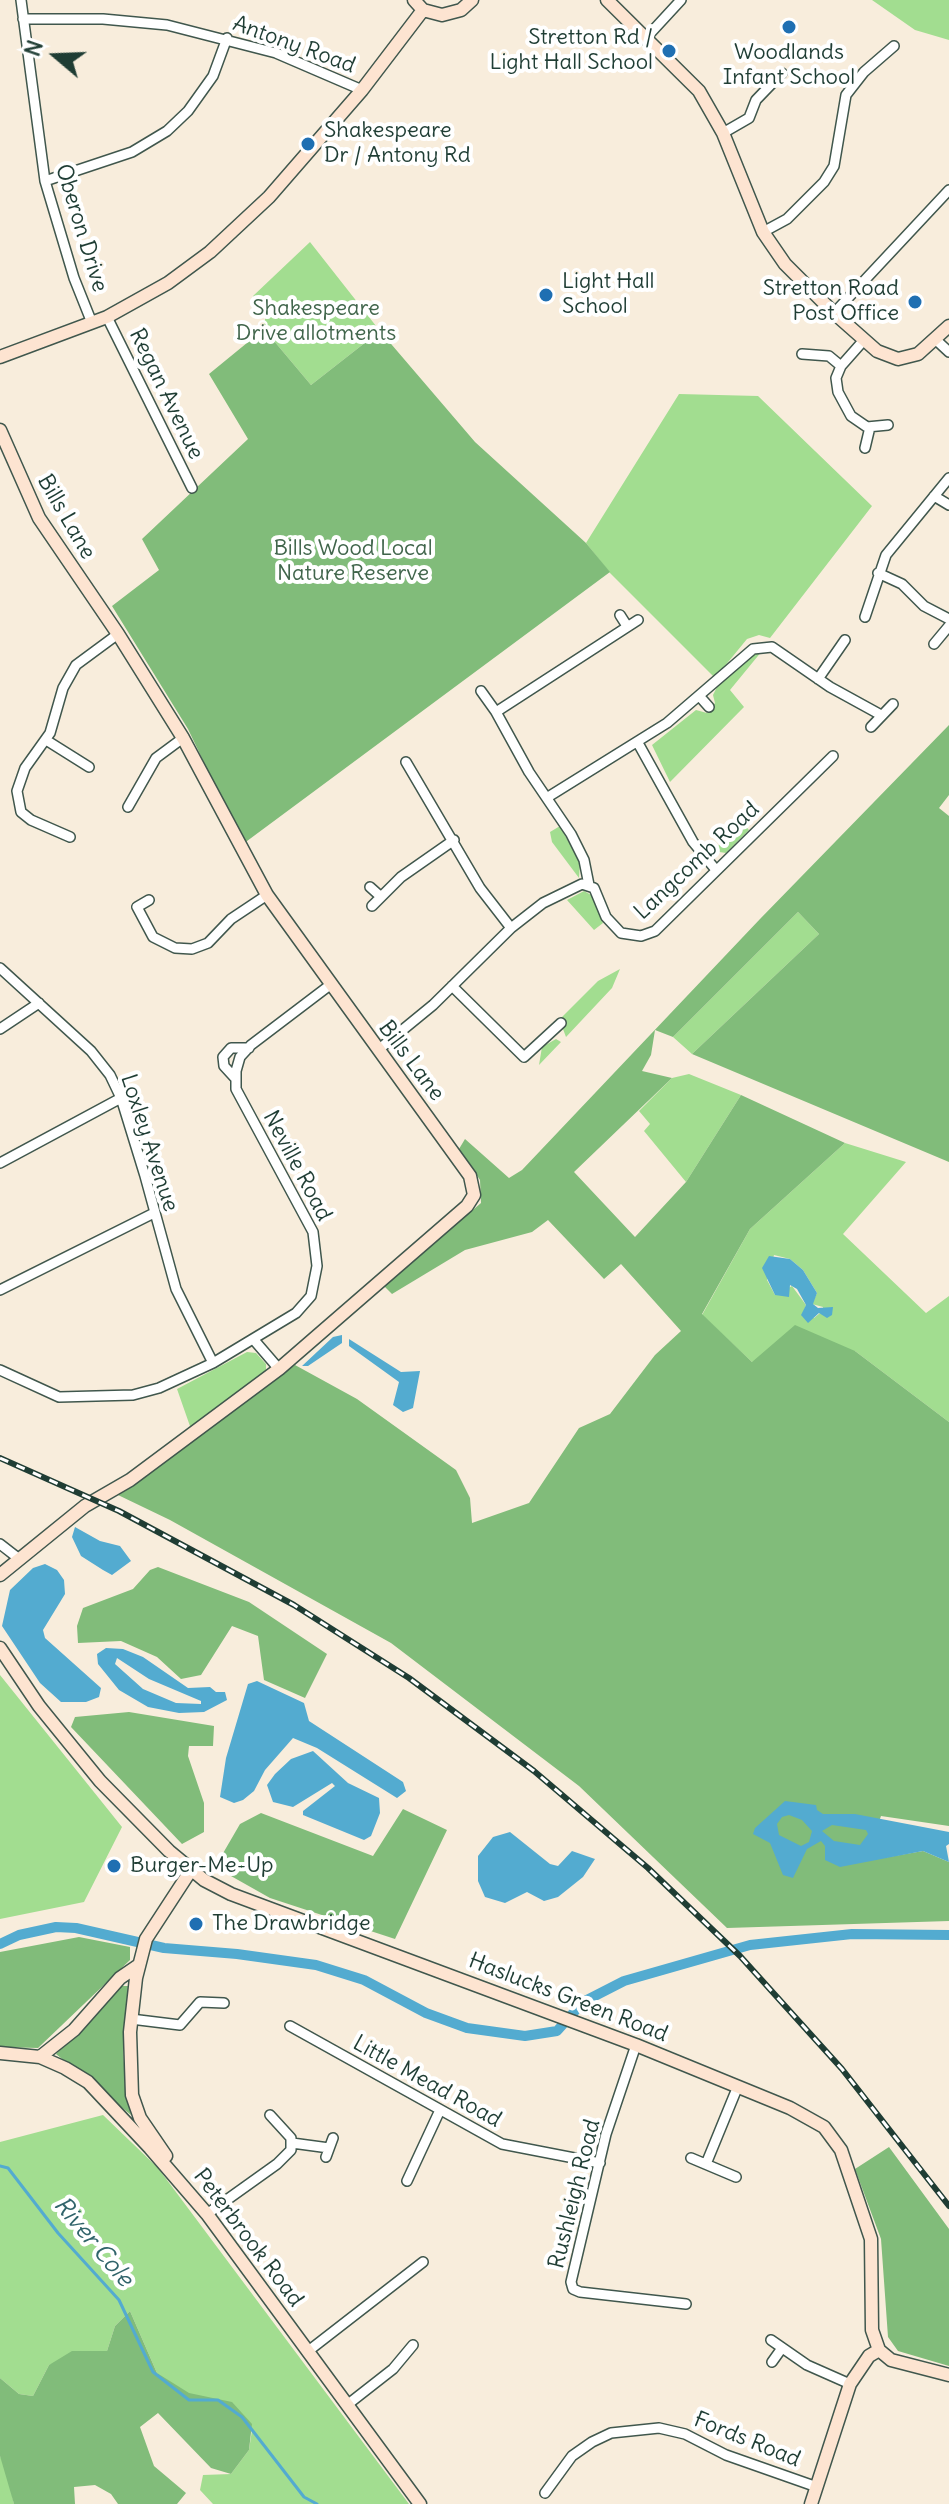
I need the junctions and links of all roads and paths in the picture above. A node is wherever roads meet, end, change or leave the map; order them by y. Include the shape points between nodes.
1 (21, 0) edge
2 (414, 0) edge
3 (472, 0) edge
4 (607, 0) edge
5 (681, 0) edge
6 (423, 10) junction
7 (23, 19) junction
8 (227, 38) junction
9 (645, 39) junction
10 (894, 46) dead end
11 (782, 73) dead end
12 (362, 90) junction
13 (723, 133) junction
14 (45, 181) junction
15 (949, 190) edge
16 (763, 232) junction
17 (834, 313) junction
18 (107, 317) junction
19 (92, 323) junction
20 (949, 326) edge
21 (935, 339) junction
22 (864, 340) junction
23 (949, 352) edge
24 (802, 354) dead end
25 (0, 357) edge
26 (841, 366) junction
27 (888, 425) dead end
28 (870, 427) junction
29 (0, 430) edge
30 (865, 448) dead end
31 (949, 478) edge
32 (192, 488) dead end
33 (934, 496) junction
34 (949, 505) edge
35 (878, 573) junction
36 (620, 615) dead end
37 (865, 617) dead end
38 (949, 619) edge
39 (638, 620) dead end
40 (627, 626) junction
41 (949, 626) edge
42 (118, 634) junction
43 (845, 640) dead end
44 (934, 644) dead end
45 (818, 679) junction
46 (481, 691) dead end
47 (701, 698) junction
48 (893, 704) dead end
49 (709, 707) dead end
50 (496, 712) junction
51 (881, 715) junction
52 (871, 727) dead end
53 (183, 738) junction
54 (46, 740) junction
55 (638, 743) junction
56 (833, 756) dead end
57 (812, 757) dead end
58 (74, 758) junction
59 (89, 767) dead end
60 (822, 767) junction
61 (67, 769) dead end
62 (401, 778) dead end
63 (548, 797) junction
64 (128, 807) dead end
65 (54, 816) dead end
66 (47, 828) junction
67 (70, 837) dead end
68 (454, 840) junction
69 (716, 870) junction
70 (589, 885) junction
71 (370, 887) dead end
72 (267, 895) junction
73 (380, 896) junction
74 (149, 900) dead end
75 (372, 906) dead end
76 (511, 928) junction
77 (0, 968) edge
78 (330, 985) junction
79 (452, 986) junction
80 (39, 1003) junction
81 (0, 1029) edge
82 (562, 1039) dead end
83 (249, 1048) junction
84 (378, 1050) junction
85 (235, 1078) junction
86 (121, 1098) junction
87 (0, 1163) edge
88 (154, 1213) junction
89 (0, 1290) edge
90 (254, 1340) junction
91 (213, 1363) junction
92 (279, 1369) junction
93 (0, 1370) edge
94 (0, 1544) edge
95 (18, 1558) junction
96 (0, 1575) edge
97 (0, 1648) edge
98 (191, 1870) junction
99 (139, 1965) junction
100 (224, 2003) dead end
101 (131, 2019) junction
102 (290, 2026) dead end
103 (636, 2045) junction
104 (0, 2053) edge
105 (40, 2057) junction
106 (738, 2086) junction
107 (440, 2110) junction
108 (270, 2114) dead end
109 (292, 2143) junction
110 (329, 2148) dead end
111 (691, 2158) dead end
112 (600, 2163) junction
113 (706, 2164) junction
114 (736, 2177) dead end
115 (180, 2179) junction
116 (407, 2181) dead end
117 (207, 2214) junction
118 (423, 2262) dead end
119 (686, 2304) dead end
120 (771, 2340) dead end
121 (413, 2345) dead end
122 (782, 2348) junction
123 (879, 2350) junction
124 (307, 2352) junction
125 (772, 2362) dead end
126 (949, 2375) edge
127 (850, 2384) junction
128 (347, 2405) junction
129 (817, 2487) junction
130 (545, 2493) dead end
131 (420, 2504) edge
132 (811, 2504) edge

1 - 7 street, Oberon Drive
2 - 6 street
3 - 6 street via 452,14
4 - 9 street
5 - 9 street
6 - 12 street
7 - 8 street, Antony Road via 130,21
7 - 14 street, Oberon Drive
8 - 12 street, Antony Road via 291,58
8 - 14 street via 213,76 167,131 132,152
9 - 13 street via 699,91
10 - 16 street via 846,95 834,166 824,182 787,219
11 - 13 street via 756,100 749,118
12 - 18 street via 263,203 210,252
13 - 16 street
14 - 19 street, Oberon Drive
15 - 17 street
16 - 17 street via 785,264
17 - 22 street
18 - 19 street
18 - 32 street, Regan Avenue
19 - 25 street
20 - 21 street
21 - 22 street via 918,354 898,359
21 - 23 street
22 - 26 street
24 - 26 street via 829,356
26 - 28 street via 836,378 844,406
27 - 28 street
28 - 30 street
29 - 42 street, Bills Lane via 39,518
31 - 33 street
33 - 34 street
33 - 35 street
35 - 37 street
35 - 38 street
36 - 40 street
39 - 40 street
40 - 50 street
41 - 44 street
42 - 53 street, Bills Lane
42 - 54 street via 76,665
43 - 45 street
45 - 47 street via 765,646 744,653
45 - 51 street
46 - 50 street
47 - 49 street
47 - 55 street
48 - 51 street
50 - 63 street
51 - 52 street
53 - 64 street via 156,758
53 - 72 street, Bills Lane
54 - 58 street
54 - 66 street via 25,768 17,791 21,812
55 - 63 street
55 - 69 street via 685,828
56 - 60 street, Langcomb Road
57 - 60 street
58 - 59 street
58 - 61 street
60 - 69 street, Langcomb Road
62 - 68 street via 409,766
63 - 70 street via 584,860
65 - 66 street
66 - 67 street
68 - 73 street
68 - 76 street via 480,888
69 - 70 street, Langcomb Road via 655,931 641,936 621,933 612,925
70 - 76 street via 543,903
71 - 73 street
72 - 74 street via 231,919 208,943 192,949 175,948 153,937 137,907
72 - 78 street, Bills Lane
73 - 75 street
76 - 79 street
77 - 80 street, Loxley Avenue
78 - 83 street, Neville Road
78 - 84 street, Bills Lane
79 - 82 street via 524,1057 557,1027
79 - 84 street
80 - 81 street
80 - 86 street, Loxley Avenue via 91,1051
83 - 85 street, Neville Road via 240,1057
83 - 85 street, Neville Road via 231,1048 223,1057
84 - 92 street, Bills Lane via 470,1176 474,1195
85 - 90 street, Neville Road via 317,1249 311,1296 296,1313
86 - 87 street
86 - 88 street, Loxley Avenue
88 - 89 street
88 - 91 street, Loxley Avenue via 176,1289
90 - 91 street, Neville Road
90 - 92 street
91 - 93 street, Neville Road via 159,1388 84,1399 48,1393
92 - 95 street, Bills Lane
94 - 95 street
95 - 96 street, Bills Lane
97 - 98 street, Haslucks Green Road via 71,1747
98 - 99 street via 145,1945
98 - 103 street, Haslucks Green Road via 231,1894
99 - 101 street
99 - 105 street
100 - 101 street via 200,2002 180,2025
101 - 115 street via 132,2095 140,2118
102 - 107 street, Little Mead Road
103 - 106 street, Haslucks Green Road
103 - 112 street, Rushleigh Road
104 - 105 street, Peterbrook Road
105 - 115 street, Peterbrook Road via 88,2082
106 - 113 street
106 - 123 street, Haslucks Green Road via 811,2117 834,2136 871,2239 872,2330
107 - 112 street, Little Mead Road via 502,2144
107 - 116 street
108 - 109 street
109 - 110 street
109 - 117 street via 287,2157
111 - 113 street
112 - 119 street, Rushleigh Road via 573,2289
113 - 114 street
115 - 117 street, Peterbrook Road
117 - 124 street, Peterbrook Road
118 - 124 street
120 - 122 street
121 - 128 street via 393,2369
122 - 125 street
122 - 127 street
123 - 126 street via 891,2360
123 - 127 street
124 - 128 street, Peterbrook Road
127 - 129 street
128 - 131 street, Peterbrook Road
129 - 130 street, Fords Road via 659,2428 611,2433 592,2442 572,2456
129 - 132 street

